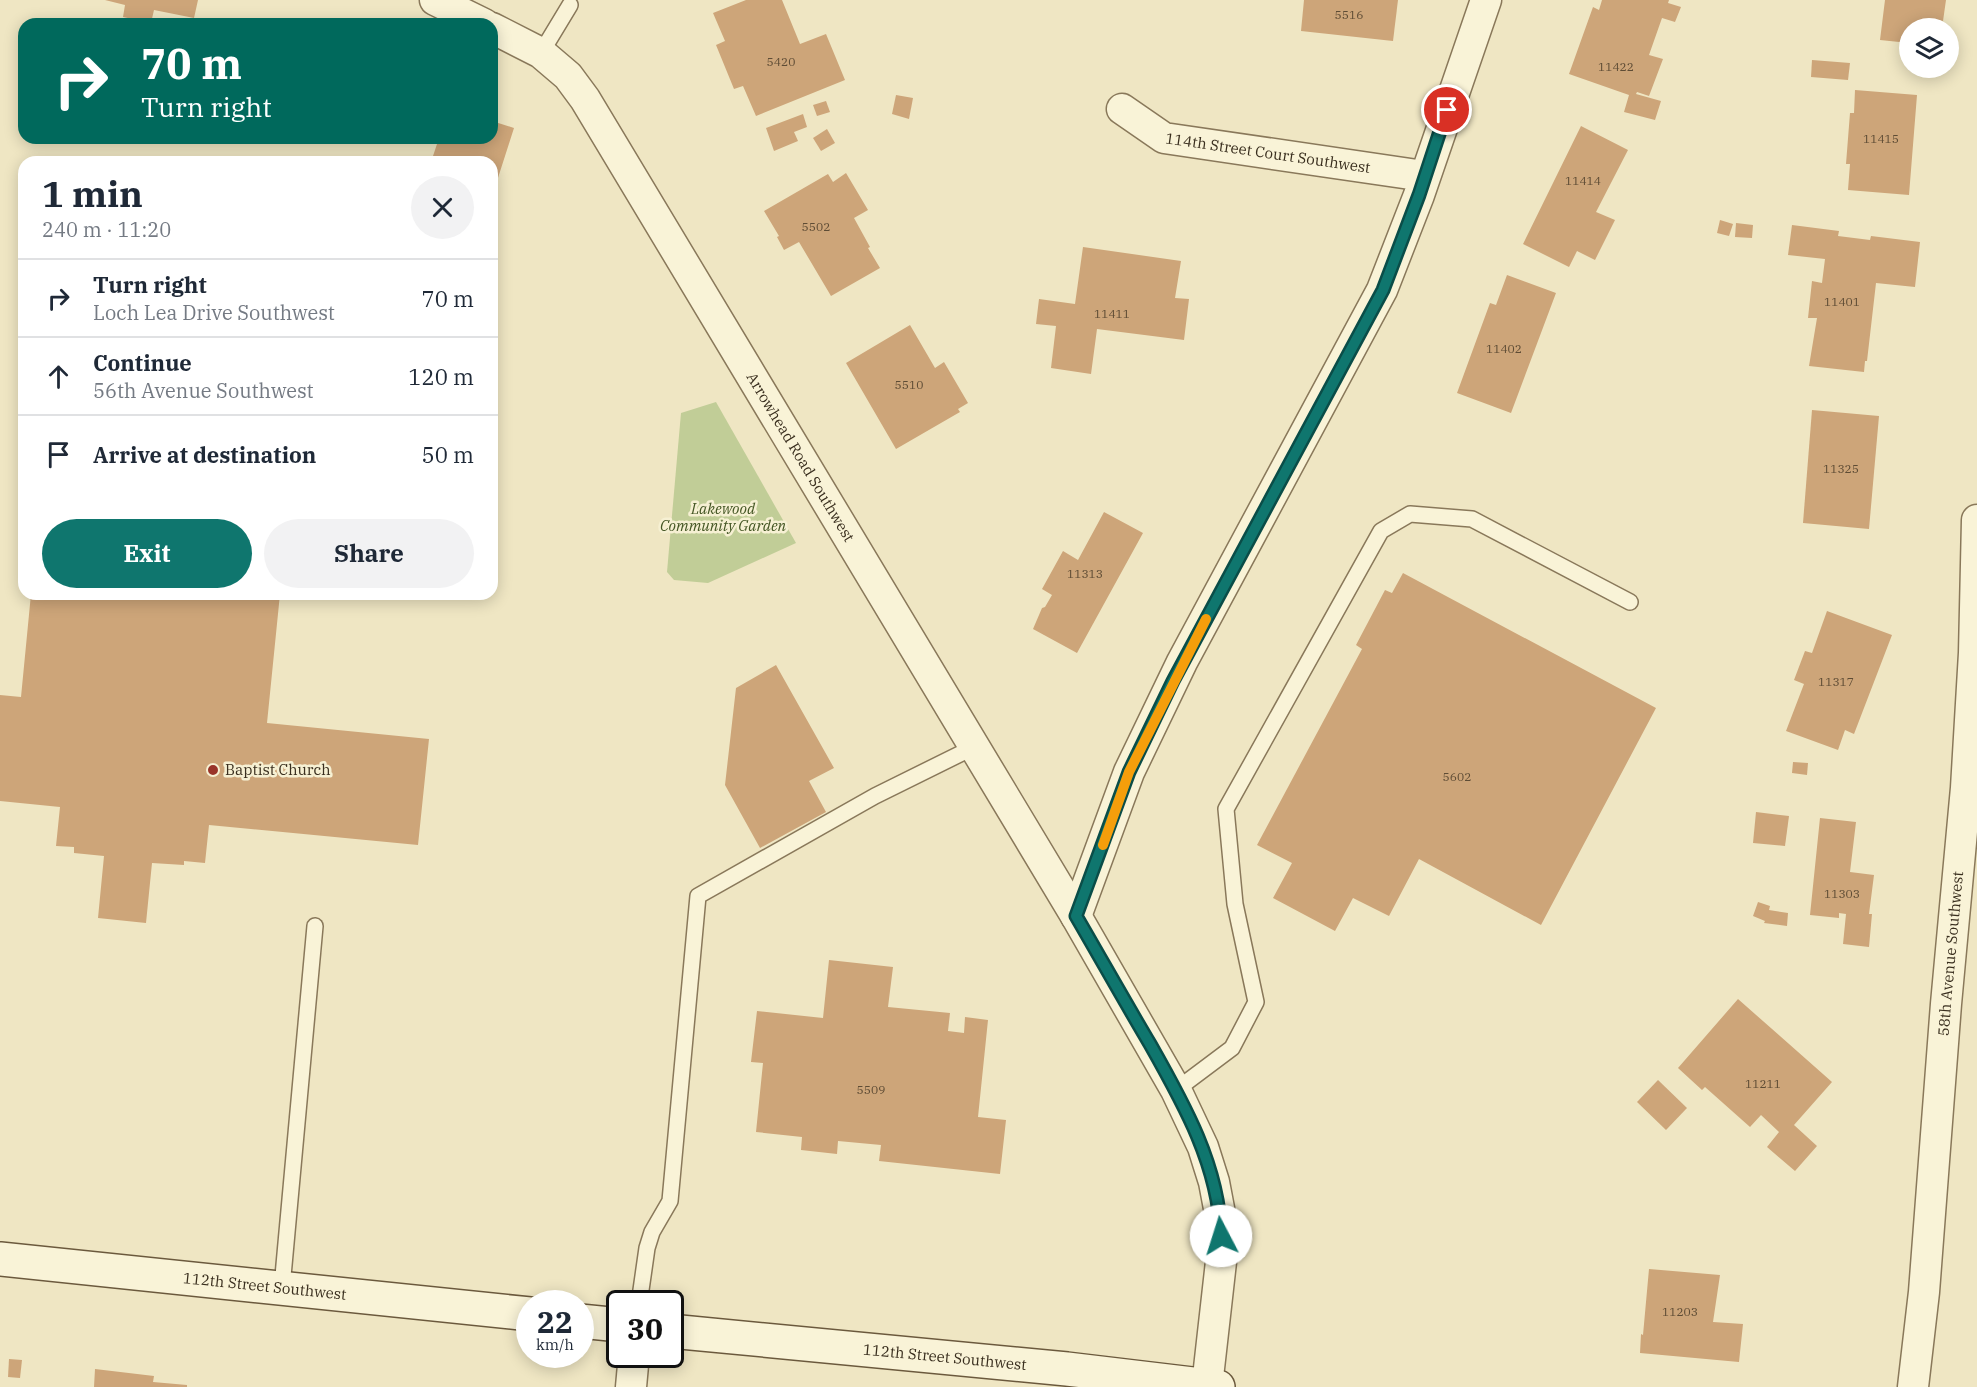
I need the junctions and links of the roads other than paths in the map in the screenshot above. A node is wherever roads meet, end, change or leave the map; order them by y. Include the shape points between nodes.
1 (435, 0) edge
2 (1486, 0) edge
3 (570, 5) dead end
4 (472, 18) edge
5 (498, 31) edge
6 (541, 53) junction
7 (1122, 109) dead end
8 (1424, 176) junction
9 (1977, 520) edge
10 (1630, 602) dead end
11 (974, 747) junction
12 (1076, 916) junction
13 (315, 926) dead end
14 (1176, 1090) junction
15 (0, 1259) edge
16 (282, 1287) junction
17 (641, 1290) edge
18 (516, 1312) edge
19 (684, 1332) edge
20 (633, 1368) edge
21 (1213, 1386) edge
22 (631, 1387) edge
23 (1913, 1387) edge

1 - 4 street
2 - 8 street
3 - 6 lane
5 - 6 street, Arrowhead Road Southwest
6 - 11 street, Arrowhead Road Southwest via 568,76 585,99
7 - 8 street, 114th Street Court Southwest via 1164,138
8 - 12 street via 1383,290 1182,662 1134,762
9 - 23 street, 58th Avenue Southwest via 1966,788
10 - 14 lane via 1472,519 1410,514 1381,531 1226,809 1235,904 1256,1002 1232,1048
11 - 12 street, Arrowhead Road Southwest
11 - 17 lane via 875,796 698,896 670,1201 652,1232
12 - 14 street, Arrowhead Road Southwest
13 - 16 lane
14 - 21 street, Arrowhead Road Southwest via 1203,1147 1221,1219
15 - 16 street, 112th Street Southwest
16 - 18 street, 112th Street Southwest
19 - 21 street, 112th Street Southwest
20 - 22 street

